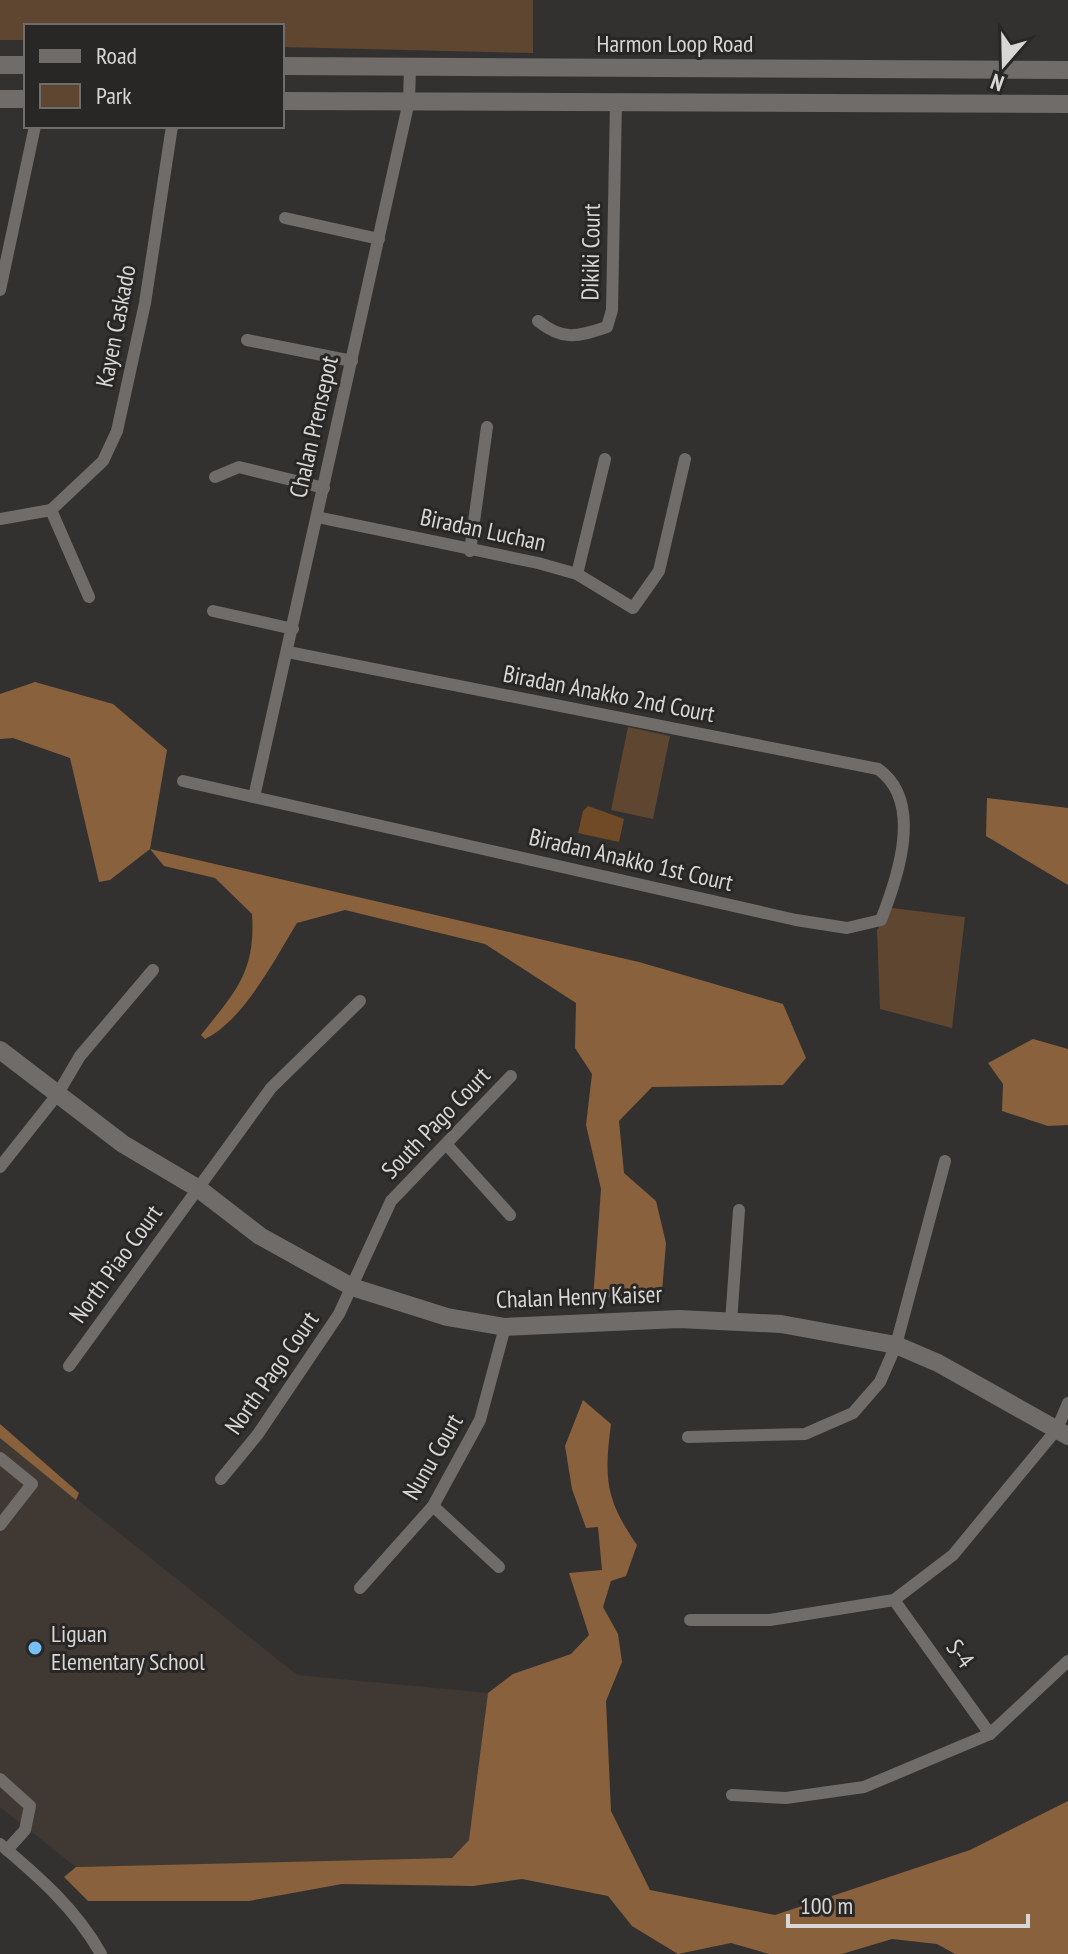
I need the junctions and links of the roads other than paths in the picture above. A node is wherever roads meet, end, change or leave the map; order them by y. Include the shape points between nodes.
1 (0, 65) edge
2 (24, 65) edge
3 (284, 66) edge
4 (410, 67) junction
5 (1068, 70) edge
6 (0, 99) edge
7 (24, 99) edge
8 (284, 101) edge
9 (409, 101) junction
10 (616, 102) junction
11 (1068, 104) edge
12 (35, 128) edge
13 (172, 128) edge
14 (285, 218) dead end
15 (379, 239) junction
16 (0, 290) edge
17 (538, 321) dead end
18 (247, 340) dead end
19 (352, 361) junction
20 (487, 427) dead end
21 (605, 459) dead end
22 (685, 459) dead end
23 (215, 477) dead end
24 (324, 488) junction
25 (51, 510) junction
26 (317, 517) junction
27 (0, 519) edge
28 (470, 551) junction
29 (577, 574) junction
30 (89, 597) dead end
31 (213, 611) dead end
32 (293, 629) junction
33 (288, 652) junction
34 (183, 781) dead end
35 (254, 797) junction
36 (903, 803) joint
37 (153, 970) dead end
38 (360, 1001) dead end
39 (0, 1050) edge
40 (511, 1076) dead end
41 (57, 1095) junction
42 (447, 1145) junction
43 (945, 1161) dead end
44 (0, 1167) edge
45 (199, 1189) junction
46 (739, 1210) dead end
47 (510, 1215) dead end
48 (352, 1287) junction
49 (731, 1322) junction
50 (505, 1327) junction
51 (896, 1345) junction
52 (69, 1366) dead end
53 (1068, 1403) edge
54 (1062, 1432) edge
55 (688, 1437) dead end
56 (0, 1458) edge
57 (221, 1479) dead end
58 (433, 1506) junction
59 (0, 1525) edge
60 (499, 1567) dead end
61 (360, 1588) dead end
62 (894, 1600) junction
63 (690, 1620) dead end
64 (1068, 1661) edge
65 (990, 1734) junction
66 (0, 1779) edge
67 (732, 1795) dead end
68 (4, 1847) edge
69 (101, 1954) edge

1 - 2 main road
3 - 4 main road, Harmon Loop Road
4 - 5 main road, Harmon Loop Road
4 - 9 street, Chalan Prensepot
6 - 7 main road
8 - 9 main road
9 - 10 main road
9 - 15 street, Chalan Prensepot
10 - 11 main road
10 - 17 street, Dikiki Court via 612,310 607,327 555,335
12 - 16 street
13 - 25 street, Kayen Caskado via 145,303 117,431 103,461
14 - 15 street
15 - 19 street, Chalan Prensepot
18 - 19 street
19 - 24 street, Chalan Prensepot
20 - 28 street
21 - 29 street
22 - 29 street, Biradan Luchan via 659,571 633,608
23 - 24 street via 239,467
24 - 26 street, Chalan Prensepot
25 - 27 street
25 - 30 street
26 - 28 street, Biradan Luchan
26 - 32 street, Chalan Prensepot
28 - 29 street, Biradan Luchan
31 - 32 street
32 - 33 street, Chalan Prensepot
33 - 35 street, Chalan Prensepot
33 - 36 street, Biradan Anakko 2nd Court via 844,759 893,779
34 - 35 street
35 - 36 street, Biradan Anakko 1st Court via 847,928 881,920 899,864
37 - 41 street via 80,1056
38 - 45 street, North Piao Court via 271,1088
39 - 41 main road, Chalan Henry Kaiser
40 - 42 street, South Pago Court
41 - 44 street
41 - 45 main road, Chalan Henry Kaiser via 123,1144
42 - 47 street
42 - 48 street, South Pago Court via 391,1201
43 - 51 street
45 - 48 main road, Chalan Henry Kaiser via 260,1236
45 - 52 street, North Piao Court
46 - 49 street
48 - 50 main road, Chalan Henry Kaiser via 447,1317
48 - 57 street, North Pago Court via 305,1367
49 - 50 main road, Chalan Henry Kaiser via 617,1319
49 - 51 main road, Chalan Henry Kaiser via 781,1324
50 - 58 street, Nunu Court via 480,1420
51 - 54 main road, Chalan Henry Kaiser
51 - 55 street via 880,1382 853,1413 805,1434
53 - 54 street
54 - 62 street via 953,1555
56 - 59 street via 32,1484
58 - 60 street
58 - 61 street, Nunu Court
62 - 63 street via 770,1620
62 - 65 street, S-4
64 - 65 street
65 - 67 street via 864,1787 786,1798
66 - 68 street via 30,1806 25,1830
68 - 69 street via 47,1883 87,1928

